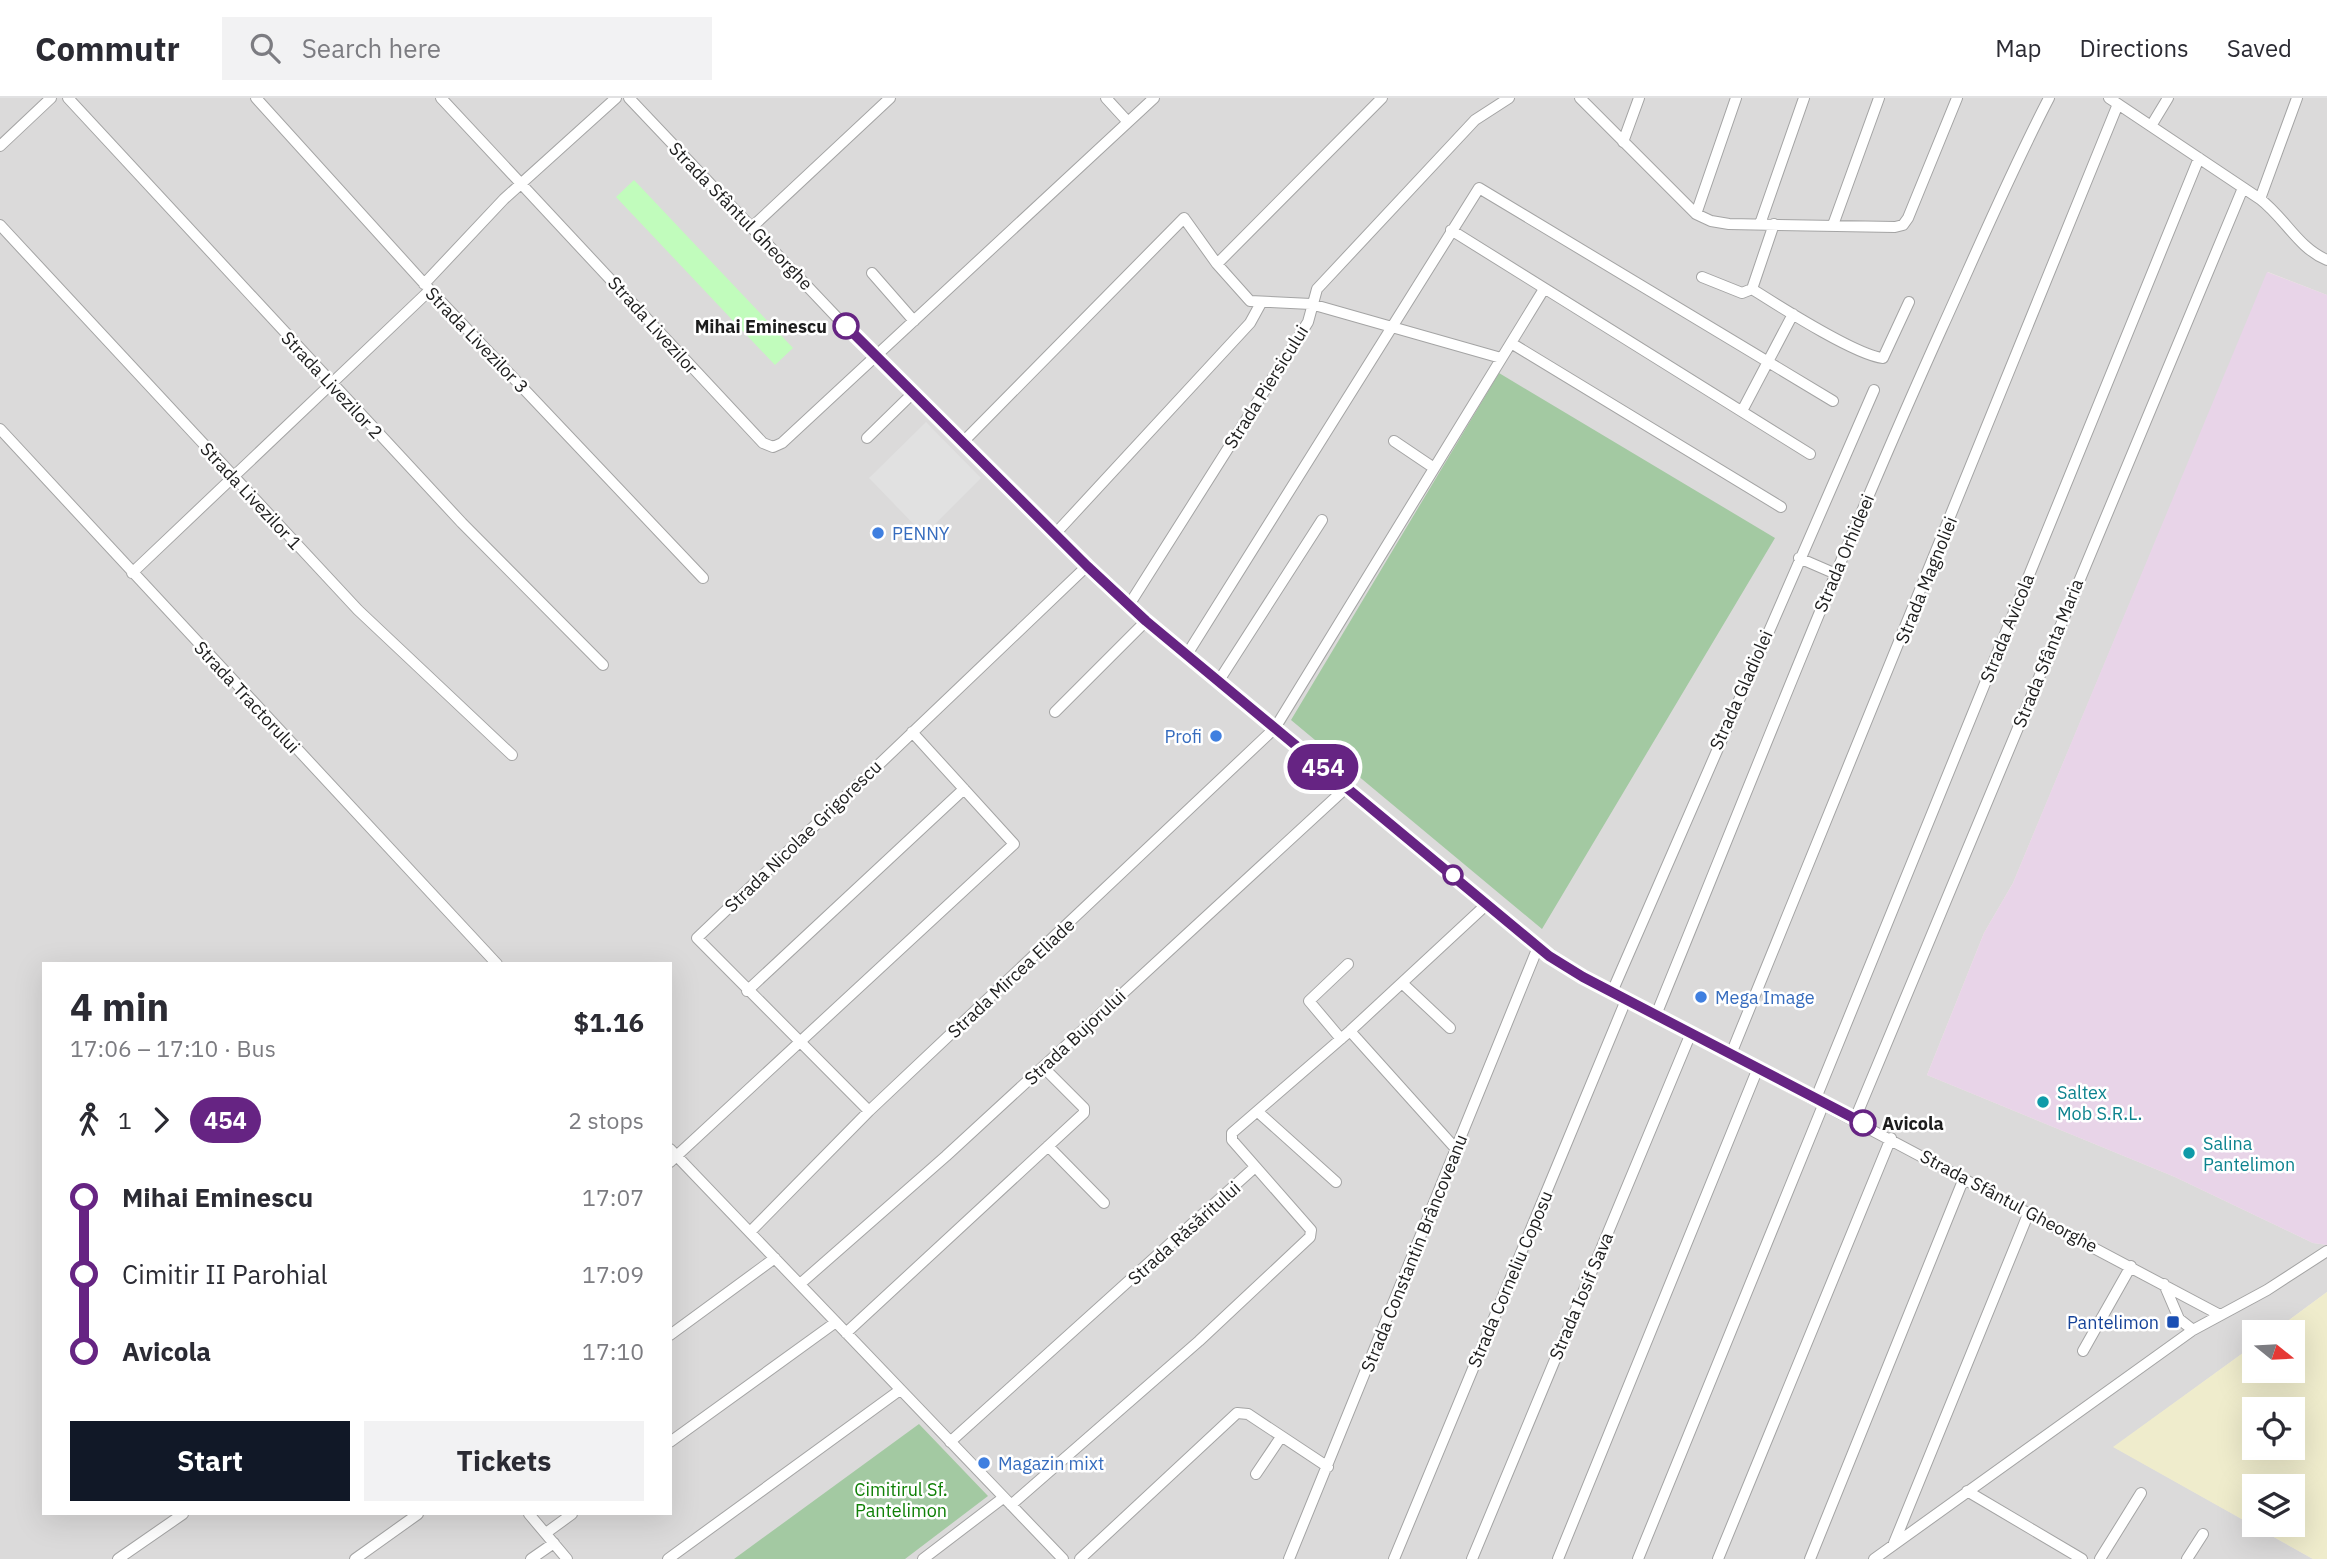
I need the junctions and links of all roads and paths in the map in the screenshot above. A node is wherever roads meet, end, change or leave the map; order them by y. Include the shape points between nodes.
1 (51, 98) edge
2 (68, 98) edge
3 (256, 98) edge
4 (442, 98) edge
5 (617, 98) edge
6 (629, 98) edge
7 (890, 98) edge
8 (1107, 98) edge
9 (1154, 98) edge
10 (1382, 98) edge
11 (1508, 98) edge
12 (1639, 98) edge
13 (1736, 98) edge
14 (1804, 98) edge
15 (1879, 98) edge
16 (1957, 98) edge
17 (2049, 98) edge
18 (2168, 98) edge
19 (2297, 98) edge
20 (1585, 100) edge
21 (2113, 101) edge
22 (1128, 122) junction
23 (2151, 126) junction
24 (1623, 142) junction
25 (0, 146) edge
26 (2199, 158) junction
27 (521, 182) junction
28 (2243, 188) junction
29 (2260, 199) junction
30 (1696, 214) junction
31 (1760, 224) junction
32 (1774, 224) junction
33 (0, 225) edge
34 (1833, 225) junction
35 (751, 228) junction
36 (1451, 230) junction
37 (2327, 260) edge
38 (1217, 264) junction
39 (872, 273) dead end
40 (1702, 277) dead end
41 (427, 287) junction
42 (1545, 289) junction
43 (1752, 289) junction
44 (1909, 302) dead end
45 (1261, 303) junction
46 (1311, 304) junction
47 (1793, 314) junction
48 (914, 321) junction
49 (1390, 328) junction
50 (1510, 343) junction
51 (876, 357) junction
52 (1501, 358) junction
53 (1768, 362) junction
54 (332, 385) junction
55 (1874, 390) dead end
56 (913, 393) junction
57 (1833, 401) dead end
58 (1742, 411) junction
59 (0, 429) edge
60 (867, 438) dead end
61 (1394, 441) dead end
62 (963, 442) junction
63 (1810, 454) dead end
64 (1434, 468) junction
65 (233, 478) junction
66 (1781, 507) dead end
67 (1322, 520) dead end
68 (1055, 534) junction
69 (1799, 558) junction
70 (1087, 566) junction
71 (132, 573) junction
72 (1836, 574) junction
73 (703, 578) dead end
74 (1129, 605) junction
75 (1146, 621) junction
76 (1186, 656) junction
77 (603, 665) dead end
78 (1218, 682) junction
79 (1055, 712) dead end
80 (1275, 728) junction
81 (912, 732) junction
82 (512, 755) dead end
83 (1347, 787) junction
84 (964, 789) junction
85 (1487, 904) junction
86 (1538, 947) junction
87 (495, 962) edge
88 (1348, 964) dead end
89 (1402, 983) junction
90 (747, 991) junction
91 (1612, 992) junction
92 (1626, 1000) junction
93 (1656, 1015) junction
94 (1450, 1028) dead end
95 (1350, 1031) junction
96 (1691, 1033) junction
97 (1341, 1039) junction
98 (798, 1043) junction
99 (1731, 1054) junction
100 (1043, 1067) junction
101 (1758, 1068) junction
102 (1820, 1101) junction
103 (869, 1111) junction
104 (1258, 1112) junction
105 (1855, 1119) junction
106 (1891, 1138) junction
107 (1048, 1146) junction
108 (1455, 1149) junction
109 (673, 1156) edge
110 (1254, 1168) junction
111 (1964, 1178) junction
112 (1336, 1182) dead end
113 (1104, 1203) dead end
114 (2029, 1212) junction
115 (750, 1232) junction
116 (2327, 1251) edge
117 (775, 1258) junction
118 (2131, 1266) junction
119 (800, 1284) junction
120 (2164, 1284) junction
121 (2220, 1314) junction
122 (835, 1322) junction
123 (2193, 1330) junction
124 (846, 1333) junction
125 (672, 1334) edge
126 (2083, 1351) dead end
127 (900, 1390) junction
128 (1282, 1437) junction
129 (672, 1441) edge
130 (950, 1442) junction
131 (1328, 1466) junction
132 (1256, 1474) dead end
133 (1967, 1491) junction
134 (2141, 1493) dead end
135 (1007, 1501) junction
136 (182, 1515) edge
137 (417, 1515) edge
138 (530, 1515) edge
139 (571, 1515) edge
140 (546, 1533) junction
141 (2203, 1534) dead end
142 (554, 1543) junction
143 (1894, 1544) junction
144 (2064, 1548) junction
145 (118, 1559) edge
146 (355, 1559) edge
147 (531, 1559) edge
148 (567, 1559) edge
149 (668, 1559) edge
150 (923, 1559) edge
151 (1062, 1559) edge
152 (1080, 1559) edge
153 (1289, 1559) edge
154 (1394, 1559) edge
155 (1472, 1559) edge
156 (1558, 1559) edge
157 (1638, 1559) edge
158 (1718, 1559) edge
159 (1810, 1559) edge
160 (1874, 1559) edge
161 (2057, 1559) edge
162 (2082, 1559) edge
163 (2100, 1559) edge
164 (2187, 1559) edge

1 - 25 street
2 - 54 street, Strada Livezilor 2
3 - 41 street, Strada Livezilor 3
4 - 27 street, Strada Livezilor
5 - 27 street
6 - 35 street, Strada Sfântul Gheorghe
7 - 35 street
8 - 22 street
9 - 22 street
10 - 38 street
11 - 46 street, Strada Piersicului via 1475,120 1445,151 1317,289
12 - 24 street
13 - 30 street
14 - 31 street
15 - 34 street
16 - 34 street via 1903,225
17 - 72 street, Strada Orhideei
18 - 23 street
19 - 29 street
20 - 24 street
21 - 23 street
21 - 99 street, Strada Magnoliei
22 - 48 street
23 - 26 street
24 - 30 street
26 - 28 street
26 - 102 street, Strada Avicola
27 - 41 street
27 - 51 street, Strada Livezilor via 768,446 782,443
28 - 29 street
28 - 105 street, Strada Sfânta Maria
29 - 37 street via 2279,214 2307,249
30 - 31 street via 1716,223
31 - 32 street
32 - 34 street
32 - 43 street
33 - 65 street, Strada Livezilor 1
35 - 51 street, Strada Sfântul Gheorghe
36 - 42 street
36 - 49 street
36 - 53 street via 1479,188
38 - 45 street via 1244,297
38 - 62 street via 1184,218
39 - 48 street
40 - 43 street via 1742,293
41 - 54 street
41 - 73 street, Strada Livezilor 3
42 - 50 street, Strada Mircea Eliade
42 - 58 street
43 - 47 street
44 - 47 street via 1883,358
45 - 46 street
45 - 68 street via 1250,323
46 - 49 street
46 - 74 street, Strada Piersicului via 1308,322
47 - 53 street
48 - 51 street
49 - 52 street
49 - 76 street
50 - 52 street, Strada Mircea Eliade
50 - 66 street
51 - 56 street, Strada Sfântul Gheorghe
52 - 64 street, Strada Mircea Eliade
53 - 57 street
53 - 58 street
54 - 65 street
54 - 77 street, Strada Livezilor 2
55 - 69 street, Strada Gladiolei
56 - 60 street
56 - 62 street, Strada Sfântul Gheorghe
58 - 63 street
59 - 71 street, Strada Tractorului
61 - 64 street
62 - 68 street, Strada Sfântul Gheorghe
64 - 80 street, Strada Mircea Eliade
65 - 71 street
65 - 82 street, Strada Livezilor 1 via 358,610
67 - 78 street
68 - 70 street, Strada Sfântul Gheorghe
69 - 72 street
69 - 91 street, Strada Gladiolei
70 - 74 street, Strada Sfântul Gheorghe
70 - 81 street, Strada Nicolae Grigorescu
71 - 87 street, Strada Tractorului
72 - 93 street, Strada Orhideei
74 - 75 street, Strada Sfântul Gheorghe
75 - 76 street, Strada Sfântul Gheorghe
75 - 79 street
76 - 78 street, Strada Sfântul Gheorghe
78 - 80 street, Strada Sfântul Gheorghe
80 - 83 street, Strada Sfântul Gheorghe
80 - 103 street, Strada Mircea Eliade
81 - 84 street
81 - 90 street, Strada Nicolae Grigorescu via 697,938
83 - 85 street, Strada Sfântul Gheorghe
83 - 100 street, Strada Bujorului
84 - 90 street
84 - 98 street via 1014,844
85 - 86 street, Strada Sfântul Gheorghe
85 - 89 street, Strada Răsăritului
86 - 91 street, Strada Sfântul Gheorghe
86 - 108 street, Strada Constantin Brâncoveanu
88 - 97 street via 1309,1001
89 - 94 street
89 - 95 street, Strada Răsăritului
90 - 98 street, Strada Nicolae Grigorescu
91 - 92 street, Strada Sfântul Gheorghe
92 - 93 street, Strada Sfântul Gheorghe
92 - 154 street, Strada Corneliu Coposu
93 - 96 street, Strada Sfântul Gheorghe
95 - 97 street, Strada Răsăritului
95 - 108 street
96 - 99 street, Strada Sfântul Gheorghe
96 - 155 street, Strada Iosif Sava
97 - 104 street, Strada Răsăritului
98 - 103 street, Strada Nicolae Grigorescu
98 - 109 street
99 - 101 street, Strada Sfântul Gheorghe
100 - 107 street via 1084,1110
100 - 119 street, Strada Bujorului
101 - 102 street, Strada Sfântul Gheorghe
101 - 156 street
102 - 105 street, Strada Sfântul Gheorghe
102 - 157 street, Strada Avicola
103 - 115 street, Strada Mircea Eliade
104 - 110 street, Strada Răsăritului via 1231,1137
104 - 112 street
105 - 106 street, Strada Sfântul Gheorghe
106 - 111 street, Strada Sfântul Gheorghe
106 - 158 street
107 - 113 street
107 - 124 street
108 - 131 street, Strada Constantin Brâncoveanu
109 - 115 street
110 - 130 street, Strada Răsăritului
110 - 135 street via 1312,1233 1199,1341
111 - 114 street, Strada Sfântul Gheorghe
111 - 159 street
114 - 118 street, Strada Sfântul Gheorghe
114 - 143 street
115 - 117 street
116 - 121 street
117 - 119 street
117 - 125 street
118 - 120 street, Strada Sfântul Gheorghe
118 - 126 street
119 - 122 street
120 - 121 street, Strada Sfântul Gheorghe
120 - 123 street via 2179,1319
121 - 123 street
122 - 124 street
122 - 129 street
123 - 133 street
124 - 127 street
127 - 130 street
127 - 149 street
128 - 131 street
128 - 132 street
128 - 152 street via 1248,1414 1237,1413
130 - 135 street
131 - 153 street, Strada Constantin Brâncoveanu
133 - 143 street
133 - 144 street
134 - 163 street
135 - 150 street
135 - 151 street
136 - 145 street
137 - 146 street
138 - 140 street
139 - 140 street
140 - 142 street
141 - 164 street
142 - 147 street
142 - 148 street
143 - 160 street
144 - 161 street
144 - 162 street

